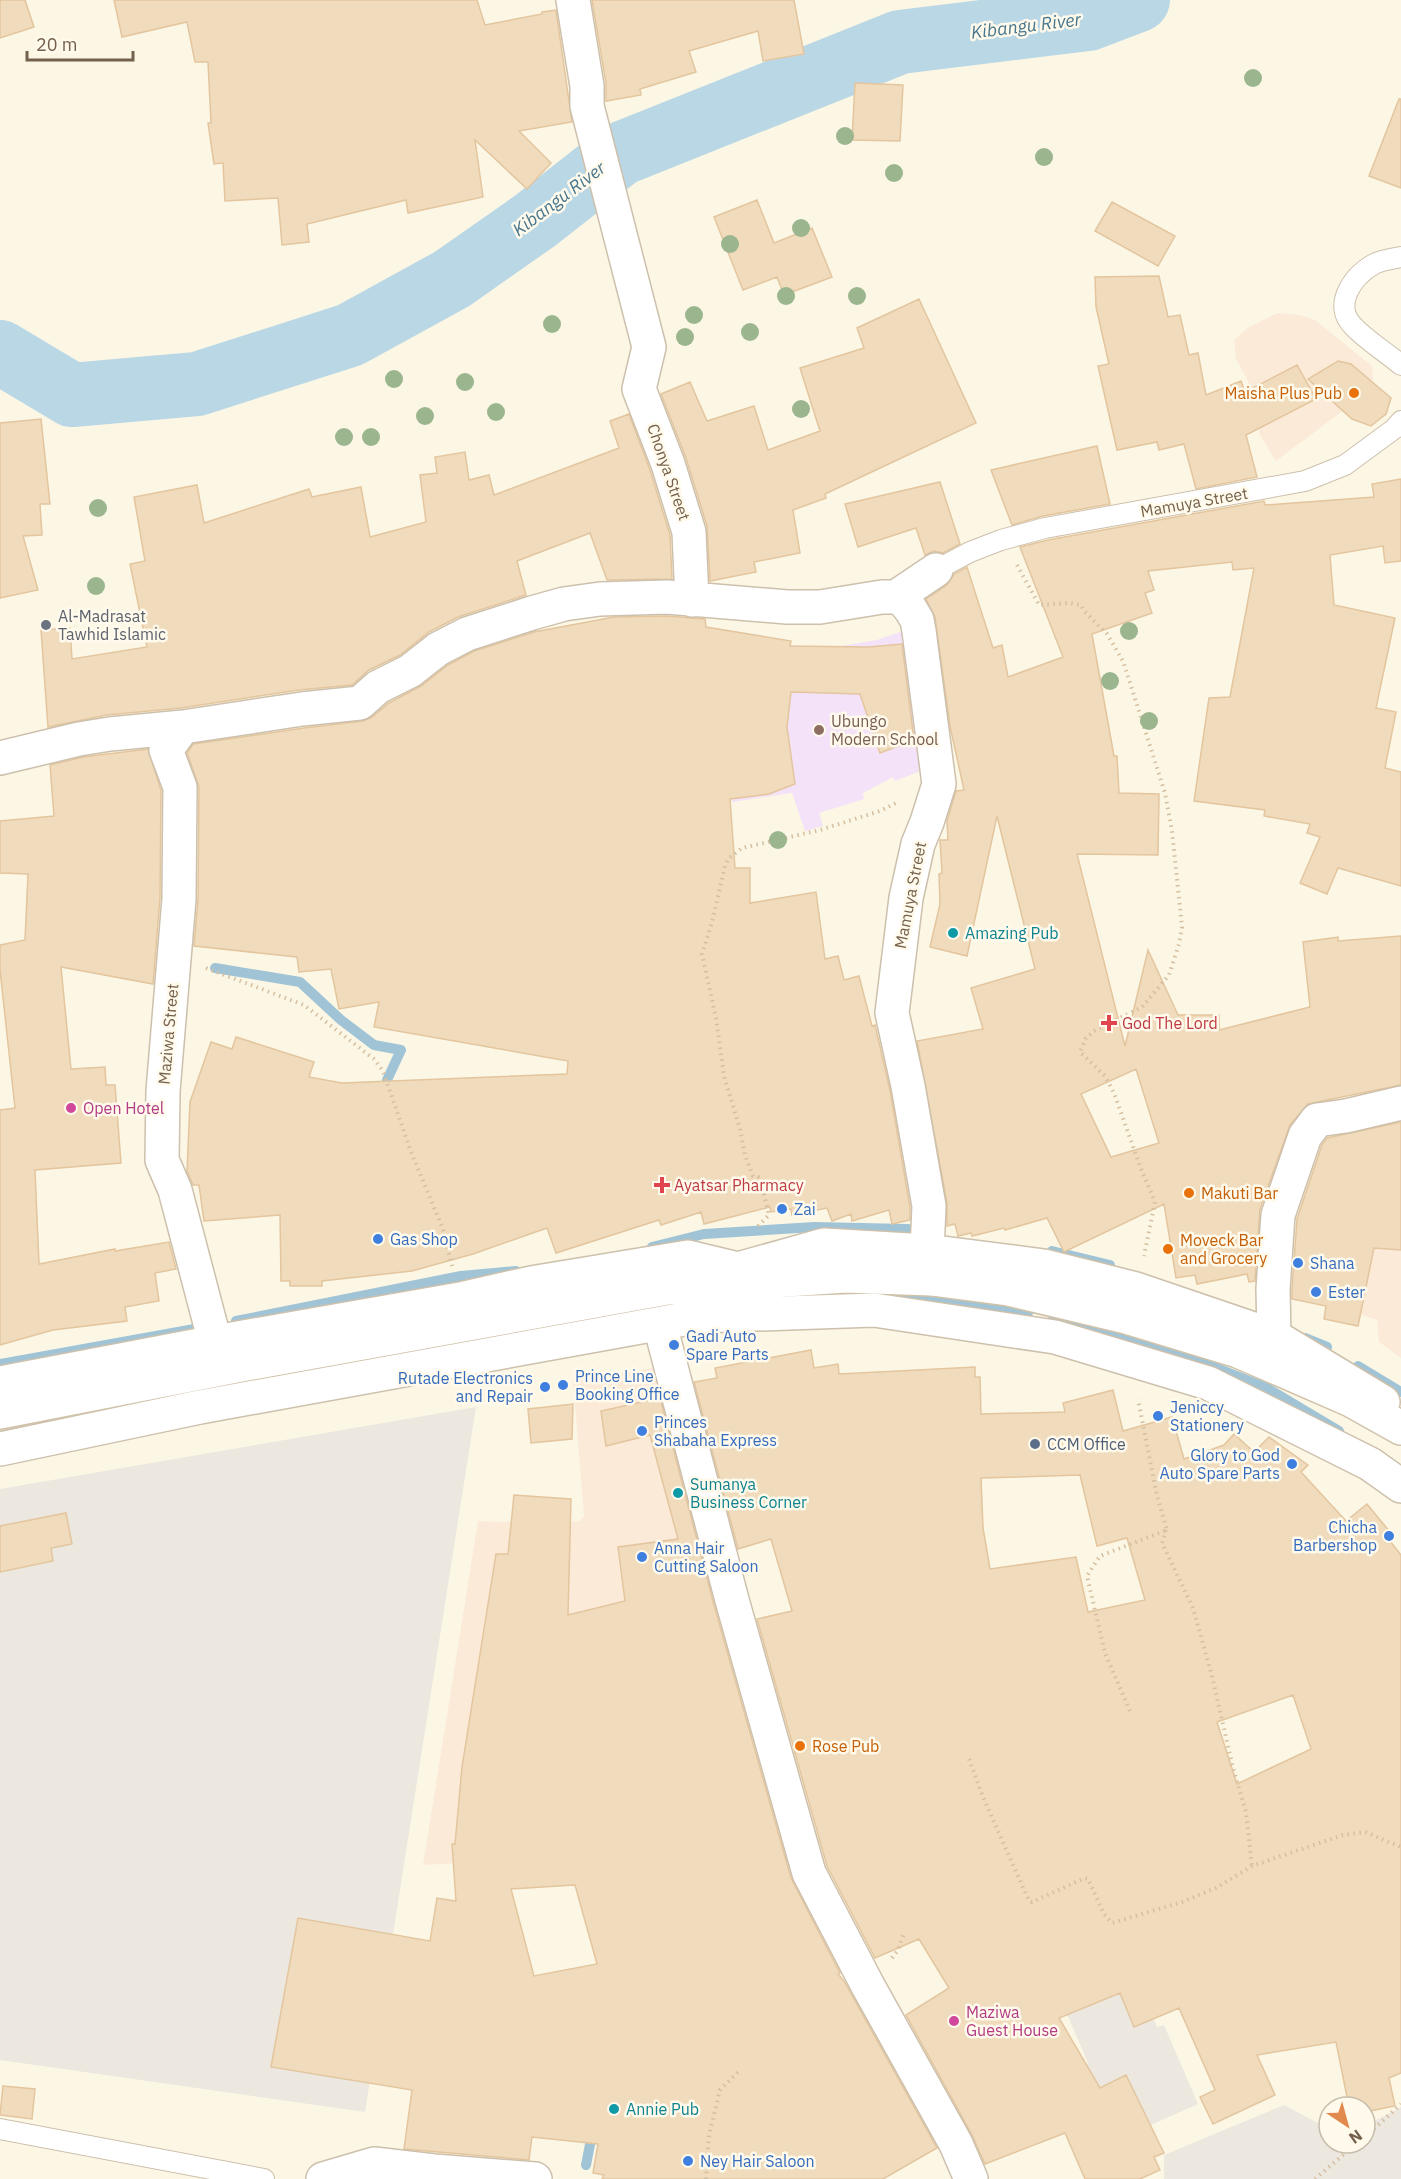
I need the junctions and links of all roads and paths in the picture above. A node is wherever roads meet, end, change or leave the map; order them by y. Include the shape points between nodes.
1 (573, 0) edge
2 (1401, 257) edge
3 (1401, 365) edge
4 (1401, 421) edge
5 (1001, 540) junction
6 (936, 570) joint
7 (896, 597) junction
8 (692, 600) junction
9 (183, 727) junction
10 (0, 758) edge
11 (939, 784) junction
12 (173, 969) junction
13 (1401, 1103) edge
14 (929, 1265) junction
15 (738, 1269) junction
16 (1136, 1289) junction
17 (460, 1299) junction
18 (660, 1325) junction
19 (1275, 1336) junction
20 (215, 1342) junction
21 (1131, 1360) junction
22 (0, 1383) edge
23 (0, 1412) edge
24 (1401, 1414) edge
25 (1401, 1428) edge
26 (0, 1449) edge
27 (1401, 1486) edge
28 (1167, 1530) junction
29 (1130, 1711) dead end
30 (969, 1759) dead end
31 (1401, 1847) edge
32 (1252, 1866) junction
33 (740, 2070) dead end
34 (1401, 2104) edge
35 (1377, 2125) edge
36 (0, 2129) edge
37 (1343, 2155) edge
38 (264, 2179) edge
39 (323, 2179) edge
40 (535, 2179) edge
41 (706, 2179) edge
42 (970, 2179) edge
43 (1315, 2179) edge

1 - 8 street, Chonya Street via 587,106 649,346 639,389 689,531
2 - 3 lane via 1375,263 1359,274 1346,293 1345,309 1351,325
4 - 5 lane, Mamuya Street via 1345,465 1305,482 1045,528
5 - 6 lane, Mamuya Street
5 - 16 path via 1039,605 1081,605 1107,634 1123,661 1165,793 1172,831 1182,927 1169,975 1143,1007 1094,1031 1080,1052 1105,1076 1114,1093 1155,1202
6 - 7 street, Mamuya Street
7 - 8 street via 820,607
7 - 11 street, Mamuya Street via 904,601 917,620
8 - 9 street via 636,596 564,604 467,634 378,687 360,703
9 - 10 street via 90,737
9 - 12 street, Maziwa Street via 166,750 180,787 179,899
11 - 14 street, Mamuya Street via 918,844 906,898 892,1013 929,1206
11 - 15 path via 880,811 742,848 728,859 702,954 724,1076 745,1155 753,1176 762,1185 769,1215 748,1235
12 - 17 path via 209,968 304,1005 374,1059 383,1071 443,1229
12 - 20 street, Maziwa Street via 163,1091 162,1161 175,1190
13 - 19 street via 1317,1120 1305,1136 1278,1215 1273,1289
14 - 15 street via 825,1245
14 - 16 street via 1044,1266
14 - 23 street via 844,1276 667,1288
14 - 25 street via 1238,1351 1351,1400
15 - 17 street via 688,1257
16 - 19 street
17 - 20 street
18 - 21 street via 700,1316 874,1310 1055,1337
18 - 26 street via 200,1407
18 - 42 street via 809,1873 956,2144
19 - 24 street
20 - 22 street
21 - 27 street via 1208,1383 1370,1464
21 - 28 path
28 - 29 path via 1100,1556 1087,1576 1105,1653
28 - 32 path via 1162,1542 1193,1608 1212,1676 1246,1812
30 - 32 path via 1032,1902 1085,1878 1112,1923 1182,1902 1216,1888
31 - 32 path via 1365,1832 1343,1835
33 - 41 path via 720,2090 709,2135
34 - 35 path
36 - 38 lane
37 - 43 path
39 - 40 street via 374,2164

